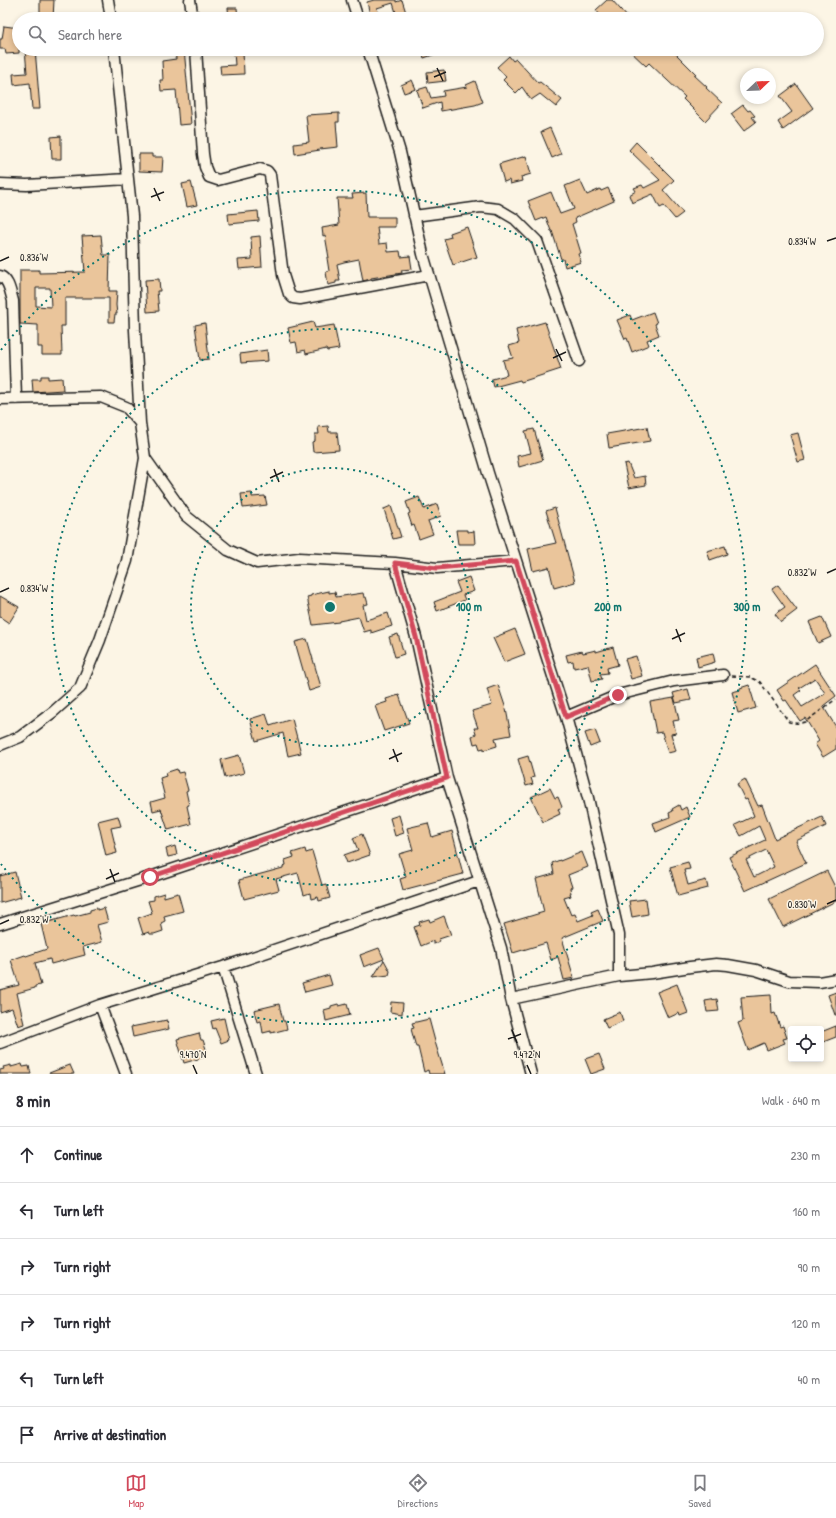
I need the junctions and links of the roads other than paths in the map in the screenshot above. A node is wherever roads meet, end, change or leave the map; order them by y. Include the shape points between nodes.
1 (108, 0) edge
2 (190, 0) edge
3 (352, 0) edge
4 (110, 12) edge
5 (192, 12) edge
6 (356, 12) edge
7 (115, 56) edge
8 (196, 56) edge
9 (370, 56) edge
10 (128, 180) junction
11 (0, 184) edge
12 (414, 216) junction
13 (429, 275) junction
14 (0, 276) edge
15 (579, 361) dead end
16 (0, 399) edge
17 (16, 399) junction
18 (140, 423) junction
19 (145, 458) junction
20 (516, 561) junction
21 (395, 563) junction
22 (723, 675) road end
23 (566, 717) junction
24 (0, 745) edge
25 (447, 778) junction
26 (479, 881) junction
27 (0, 924) edge
28 (223, 967) junction
29 (619, 976) junction
30 (836, 979) edge
31 (511, 998) junction
32 (100, 1005) junction
33 (0, 1043) edge
34 (126, 1074) edge
35 (256, 1074) edge
36 (531, 1074) edge

1 - 4 street
2 - 5 street
3 - 6 street
7 - 10 street
8 - 13 street via 205,167 209,177 218,180 260,169 267,171 270,176 282,275 293,298 300,299
9 - 12 street via 400,152
10 - 11 street
10 - 18 street via 132,216
12 - 13 street
12 - 15 street via 481,207 498,209 515,219 537,241
13 - 20 street
14 - 17 street via 5,278 9,285 13,301
16 - 17 street
17 - 18 street via 101,397 126,407
18 - 19 street
19 - 21 street via 186,516 228,550 257,563 300,558
19 - 24 street via 127,560 100,640 80,688 20,737
20 - 21 street via 437,568
20 - 23 street
21 - 25 street via 416,637
22 - 23 street via 674,681 618,695
23 - 29 street via 588,798 619,935
25 - 26 street
25 - 27 street
26 - 28 street
26 - 31 street via 501,948
28 - 32 street
28 - 35 street
29 - 30 street via 716,964 756,970 789,981 819,982
29 - 31 street
31 - 36 street
32 - 33 street
32 - 34 street

